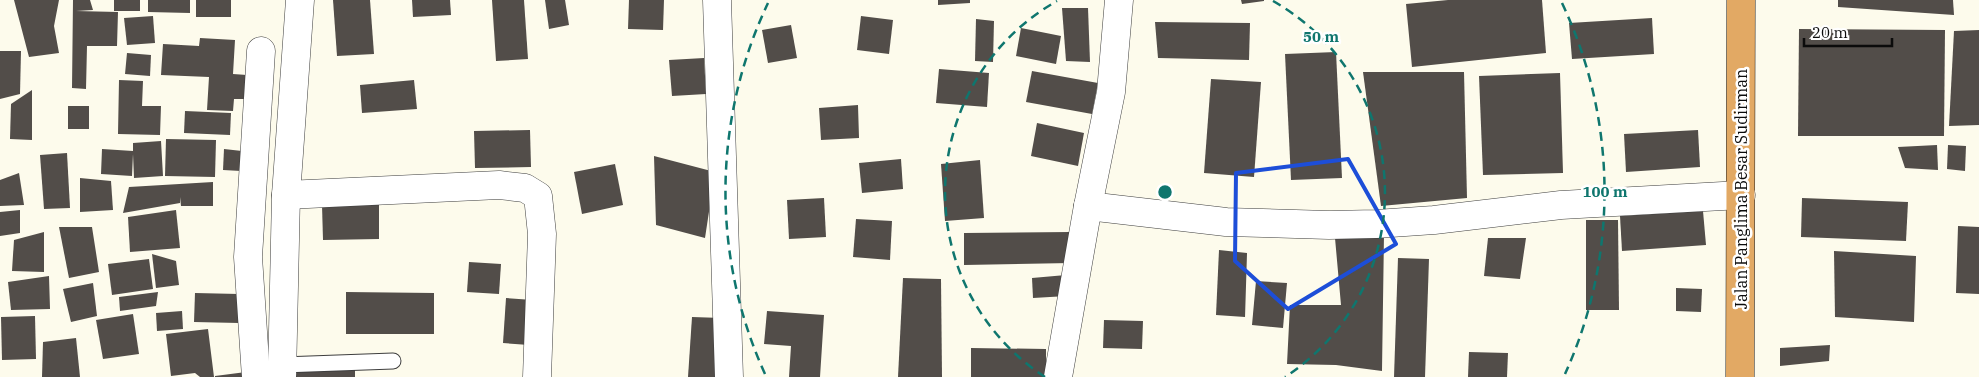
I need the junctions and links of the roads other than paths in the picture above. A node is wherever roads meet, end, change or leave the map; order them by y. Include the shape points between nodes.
1 (300, 0) edge
2 (717, 0) edge
3 (1119, 0) edge
4 (1741, 0) edge
5 (261, 51) dead end
6 (286, 195) junction
7 (1742, 195) junction
8 (1088, 206) junction
9 (393, 361) dead end
10 (282, 371) edge
11 (256, 377) edge
12 (537, 377) edge
13 (729, 377) edge
14 (1058, 377) edge
15 (1740, 377) edge

1 - 6 street
2 - 13 street
3 - 8 street via 1110,92
4 - 7 highway, Jalan Panglima Besar Sudirman
5 - 11 street via 248,257
6 - 10 street
6 - 12 street via 499,185 525,188 538,196 542,234
7 - 8 street via 1561,205 1434,220 1329,225 1226,222
7 - 15 highway, Jalan Panglima Besar Sudirman
8 - 14 street
9 - 10 lane

